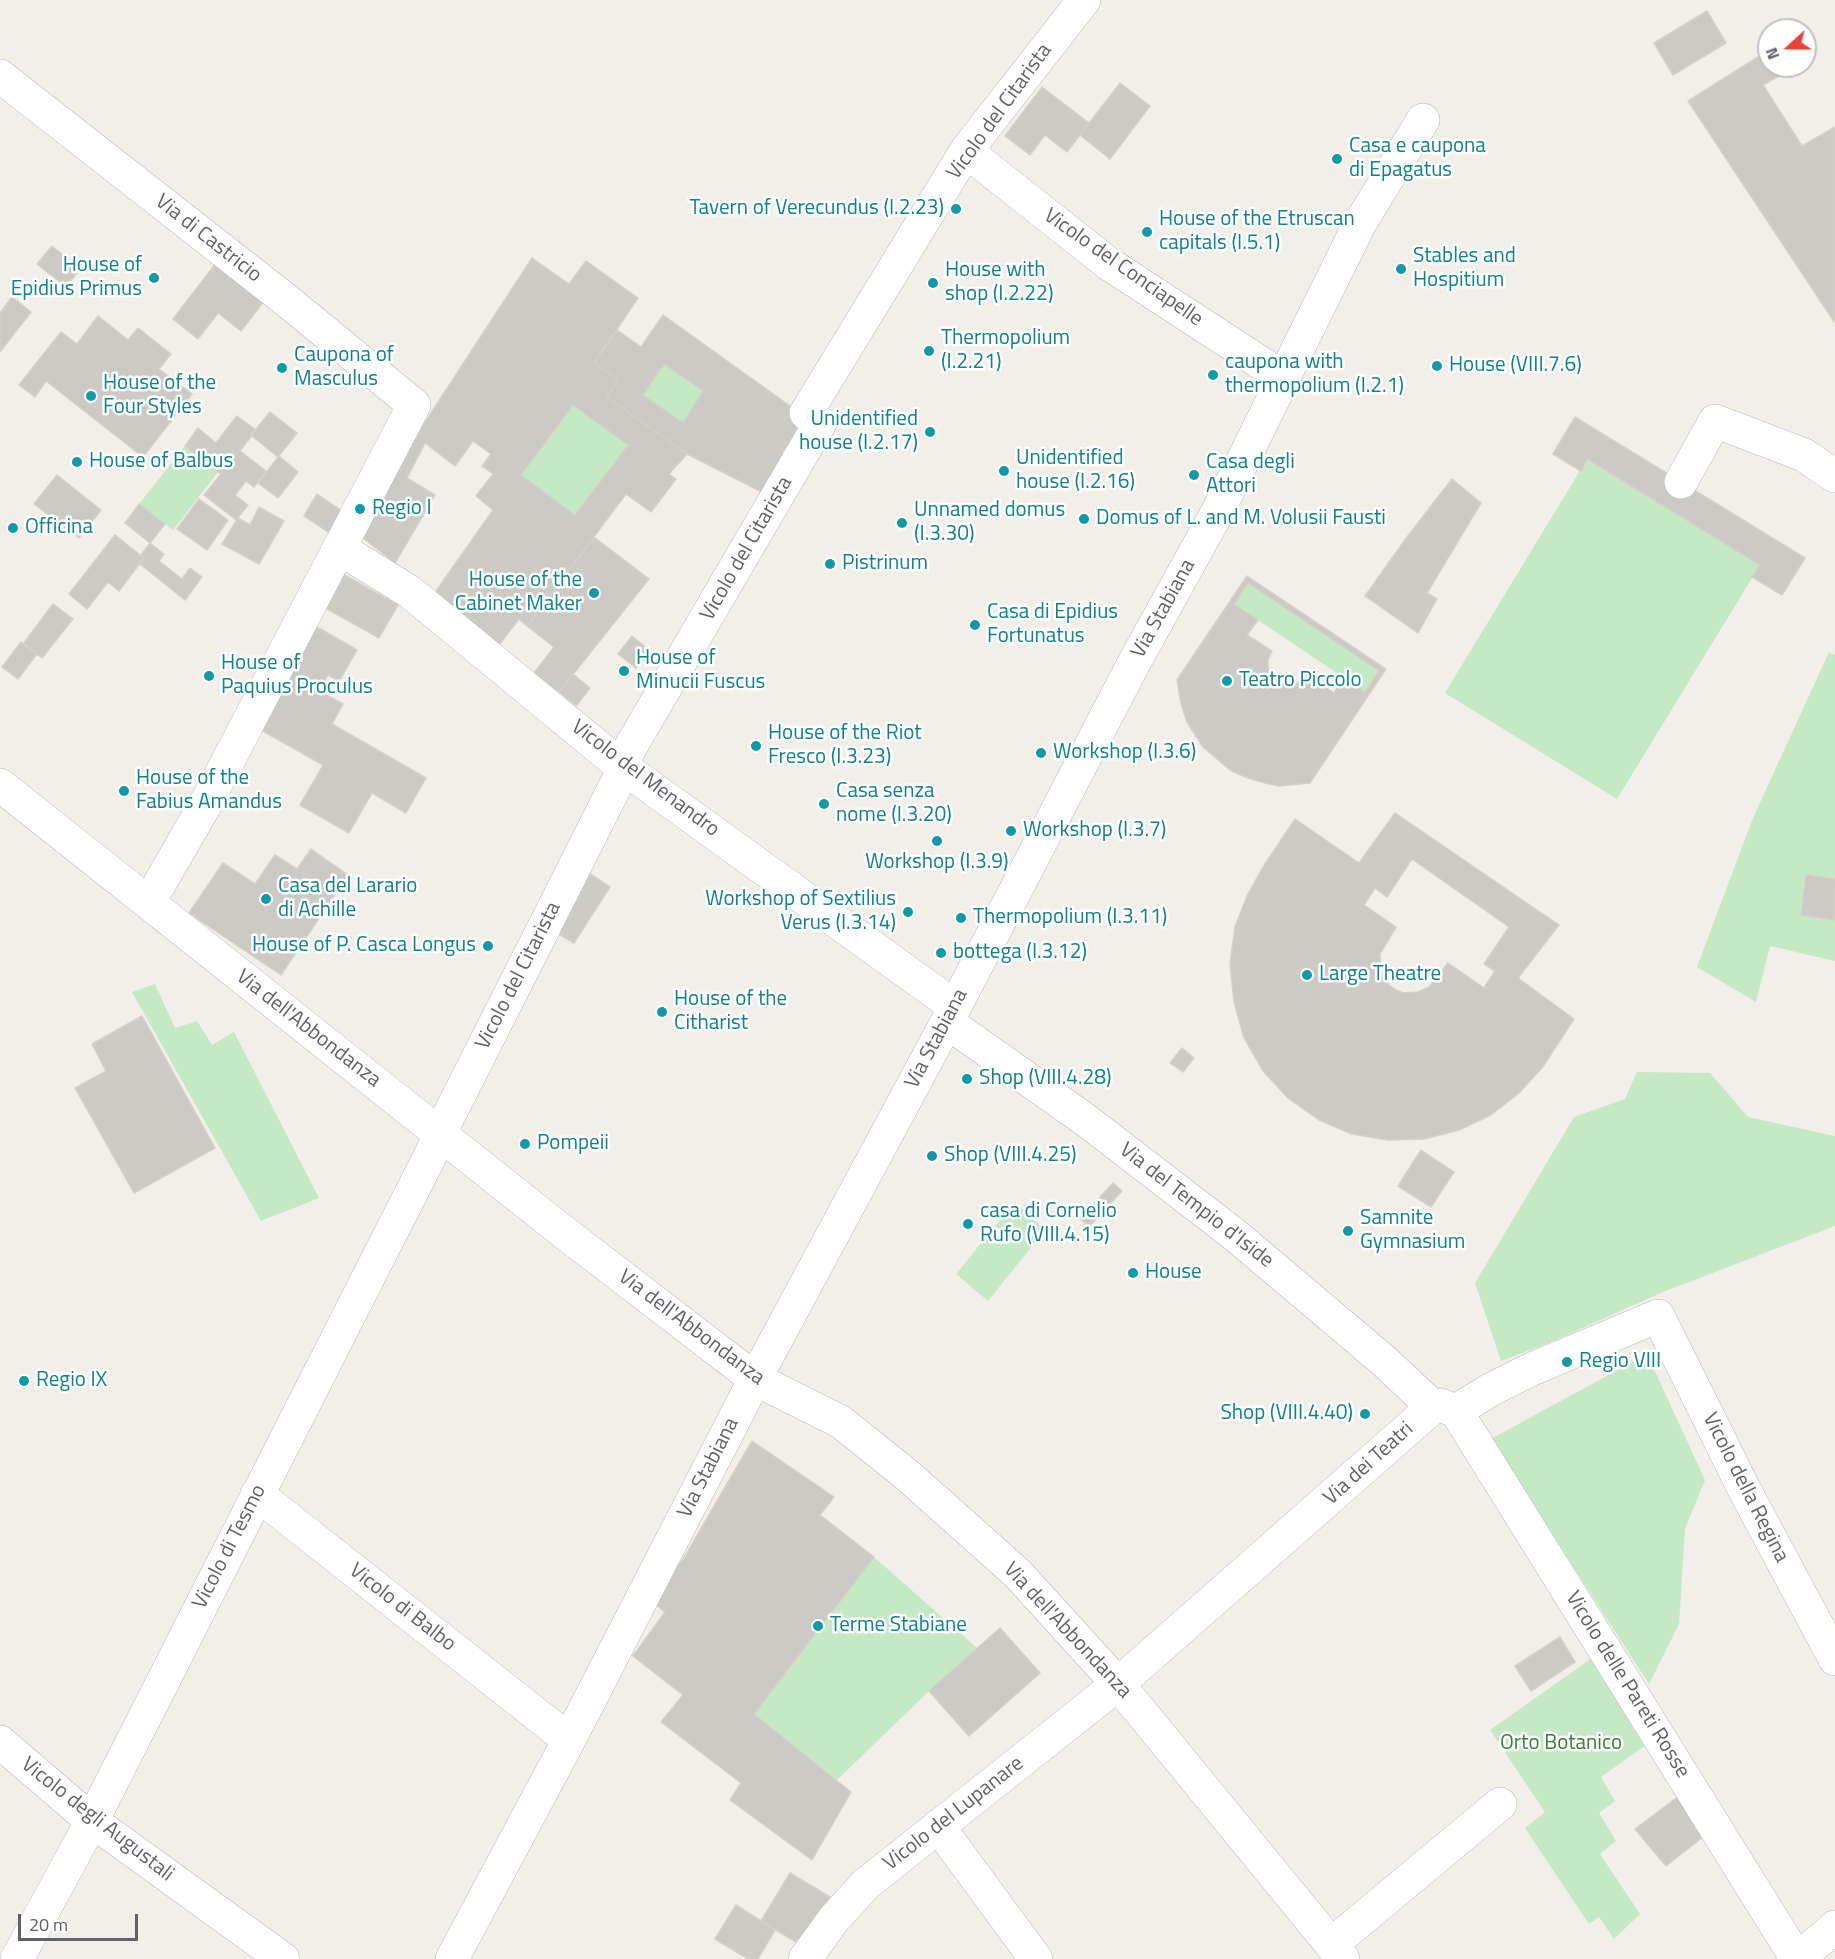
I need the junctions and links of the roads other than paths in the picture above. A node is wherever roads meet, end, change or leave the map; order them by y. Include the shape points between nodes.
1 (1084, 0) edge
2 (0, 76) edge
3 (1423, 120) dead end
4 (966, 152) junction
5 (1284, 378) junction
6 (1835, 476) edge
7 (1682, 482) dead end
8 (339, 548) junction
9 (620, 765) junction
10 (0, 785) edge
11 (149, 902) junction
12 (951, 1014) junction
13 (440, 1133) junction
14 (1658, 1316) joint
15 (755, 1378) junction
16 (1445, 1409) junction
17 (257, 1494) junction
18 (1835, 1659) edge
19 (1119, 1684) junction
20 (558, 1731) junction
21 (0, 1742) edge
22 (1500, 1804) dead end
23 (92, 1821) junction
24 (938, 1826) junction
25 (1835, 1927) edge
26 (1340, 1955) edge
27 (17, 1959) edge
28 (283, 1959) edge
29 (452, 1959) edge
30 (805, 1959) edge
31 (1036, 1959) edge
32 (1797, 1959) edge

1 - 4 street, Vicolo del Citarista
2 - 8 street, Via di Castricio via 414,405
3 - 5 street, Via Stabiana via 1359,225
4 - 5 street, Vicolo del Conciapelle via 1109,264
4 - 9 street, Vicolo del Citarista via 806,413 820,423
5 - 12 street, Via Stabiana via 1218,511
6 - 7 street via 1804,455 1715,421
8 - 9 street, Vicolo del Menandro via 410,592
8 - 11 street via 205,805
9 - 12 street, Vicolo del Menandro
9 - 13 street, Vicolo del Citarista via 620,777
10 - 11 street, Via dell'Abbondanza
11 - 13 street, Via dell'Abbondanza
12 - 15 street, Via Stabiana
12 - 16 street, Via del Tempio d'Iside via 1235,1234
13 - 15 street, Via dell'Abbondanza
13 - 17 street, Vicolo di Tesmo
14 - 16 street, Via dei Teatri
14 - 18 street, Vicolo della Regina via 1744,1490
15 - 19 street, Via dell'Abbondanza via 841,1422 907,1475 1017,1573
15 - 20 street, Via Stabiana
16 - 19 street, Via dei Teatri
16 - 32 street, Vicolo delle Pareti Rosse
17 - 20 street, Vicolo di Balbo
17 - 23 street, Vicolo di Tesmo
19 - 24 street, Vicolo del Lupanare
19 - 26 street, Via dell'Abbondanza
20 - 29 street, Via Stabiana
21 - 23 street, Vicolo degli Augustali
22 - 26 street
23 - 27 street, Vicolo di Tesmo
23 - 28 street, Vicolo degli Augustali
24 - 30 street, Vicolo del Lupanare via 866,1884
24 - 31 street
25 - 32 street

